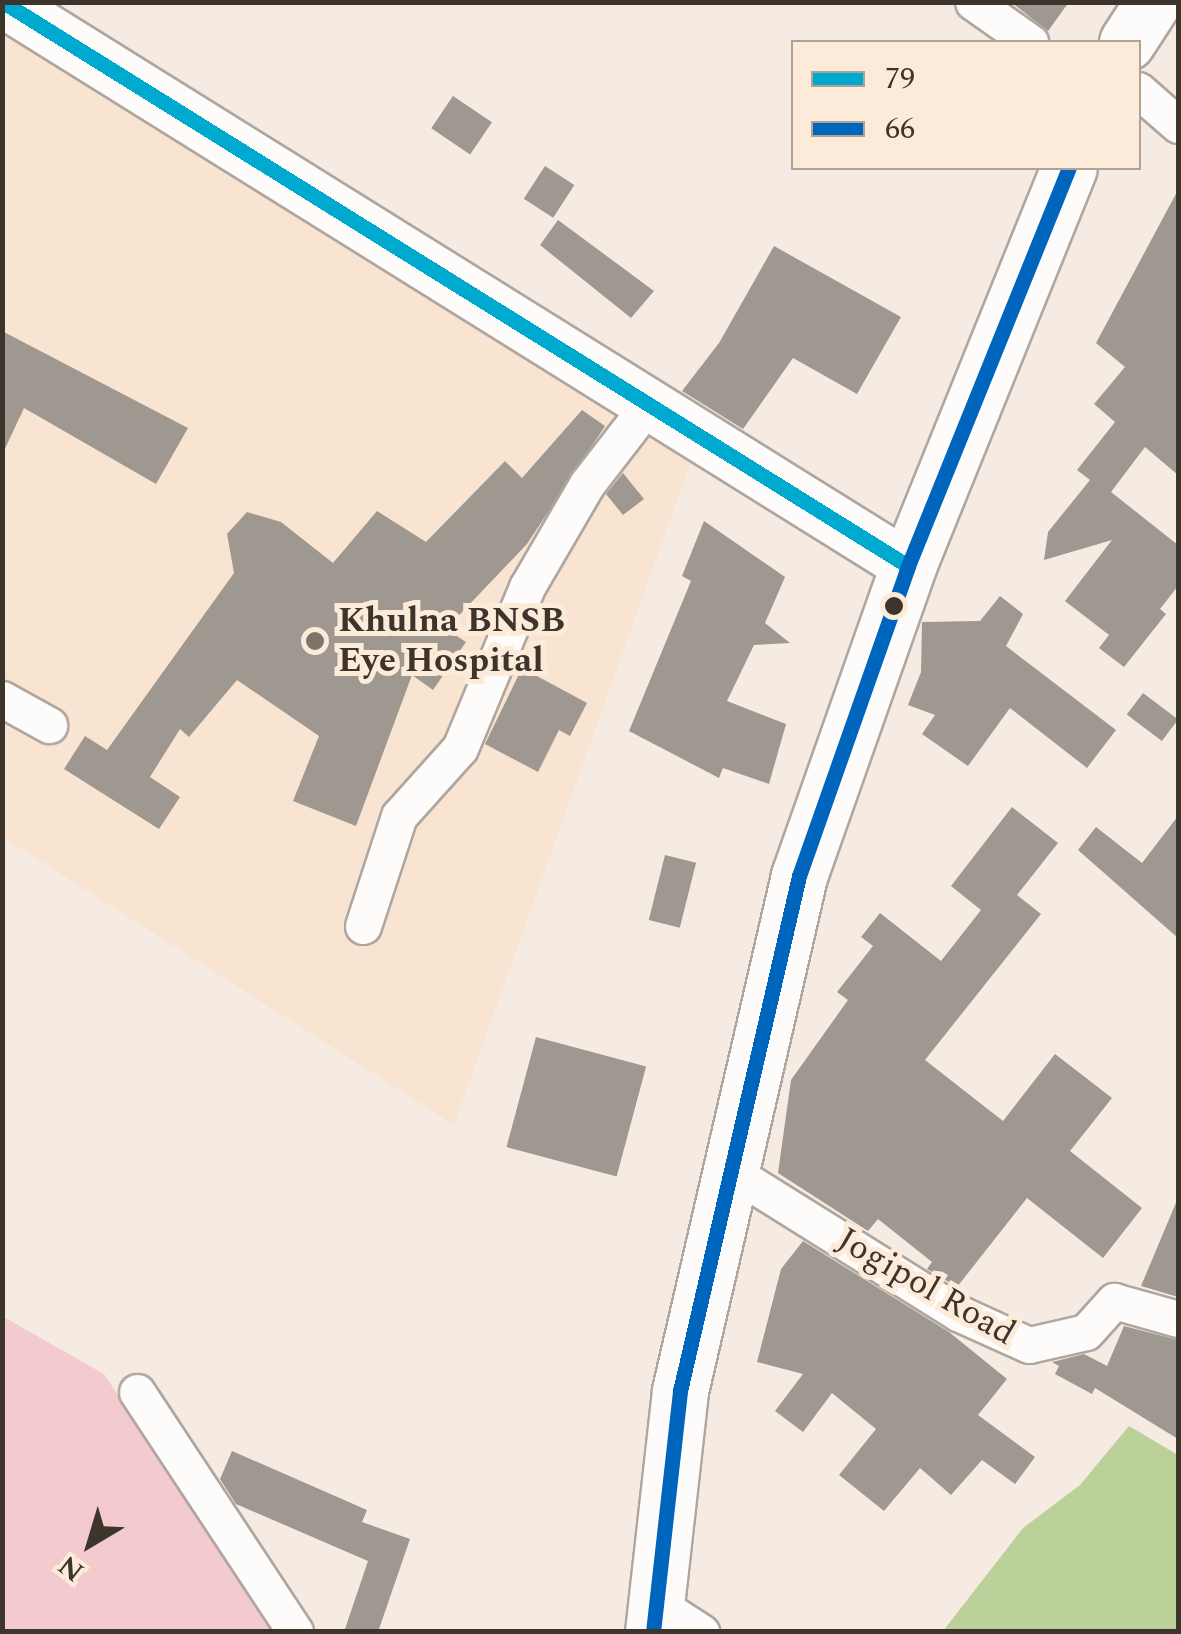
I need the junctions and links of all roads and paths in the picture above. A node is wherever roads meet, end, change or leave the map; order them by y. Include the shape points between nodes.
1 (3, 2) edge
2 (973, 2) edge
3 (1153, 2) edge
4 (2, 13) edge
5 (1027, 40) edge
6 (1128, 40) edge
7 (1141, 93) edge
8 (1178, 125) edge
9 (1067, 170) edge
10 (645, 408) junction
11 (906, 570) junction
12 (2, 700) edge
13 (49, 725) dead end
14 (363, 926) dead end
15 (731, 1170) junction
16 (1178, 1319) edge
17 (137, 1392) dead end
18 (670, 1622) edge
19 (295, 1632) edge

1 - 10 street
2 - 5 street
3 - 6 highway
4 - 10 street
7 - 8 street
9 - 11 highway
10 - 11 street
10 - 14 street via 587,484 527,587 460,748 399,816
11 - 15 highway via 799,876
12 - 13 street
15 - 16 street, Jogipol Road via 958,1313 1029,1345 1086,1332 1114,1300
15 - 18 highway via 680,1391
17 - 19 street

